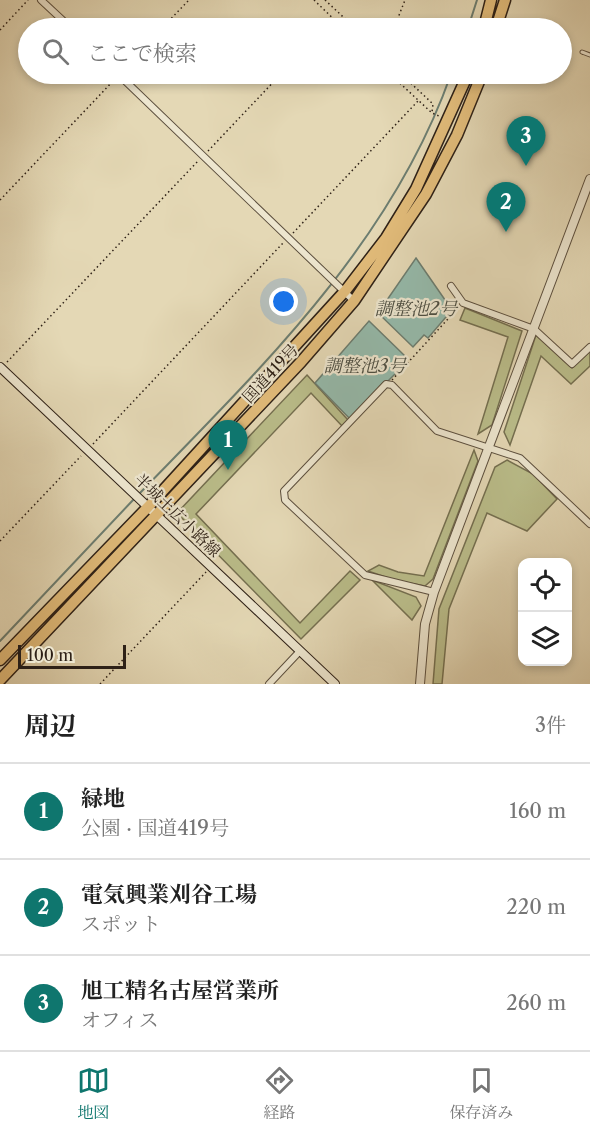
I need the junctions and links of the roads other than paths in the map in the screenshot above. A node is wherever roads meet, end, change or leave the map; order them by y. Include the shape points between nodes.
1 (41, 0) edge
2 (491, 0) edge
3 (505, 0) edge
4 (60, 18) edge
5 (486, 18) edge
6 (499, 18) edge
7 (582, 52) dead end
8 (590, 55) edge
9 (128, 84) edge
10 (463, 84) edge
11 (478, 84) edge
12 (590, 179) edge
13 (451, 286) dead end
14 (346, 290) junction
15 (354, 301) junction
16 (534, 329) junction
17 (590, 347) edge
18 (0, 368) edge
19 (489, 449) junction
20 (149, 507) junction
21 (590, 524) edge
22 (434, 592) junction
23 (300, 651) junction
24 (0, 660) edge
25 (0, 680) edge
26 (269, 684) edge
27 (335, 684) edge
28 (420, 684) edge

1 - 4 street
2 - 5 highway
3 - 6 highway
7 - 8 lane
9 - 14 street
10 - 14 highway, 国道419号 via 416,189 386,238
11 - 15 highway, 国道419号 via 426,194
12 - 16 street
13 - 16 street via 463,303
14 - 15 street
14 - 20 highway, 国道419号
15 - 20 highway, 国道419号 via 302,362
16 - 17 street via 572,364
16 - 19 street
18 - 20 main road, 半城土広小路線
19 - 21 street via 520,458
19 - 22 street
19 - 22 street via 437,431 386,384 284,491 285,500 365,575
20 - 23 main road, 半城土広小路線
20 - 24 highway, 国道419号
20 - 25 highway, 国道419号
22 - 28 street via 425,624
23 - 26 street
23 - 27 main road, 半城土広小路線

